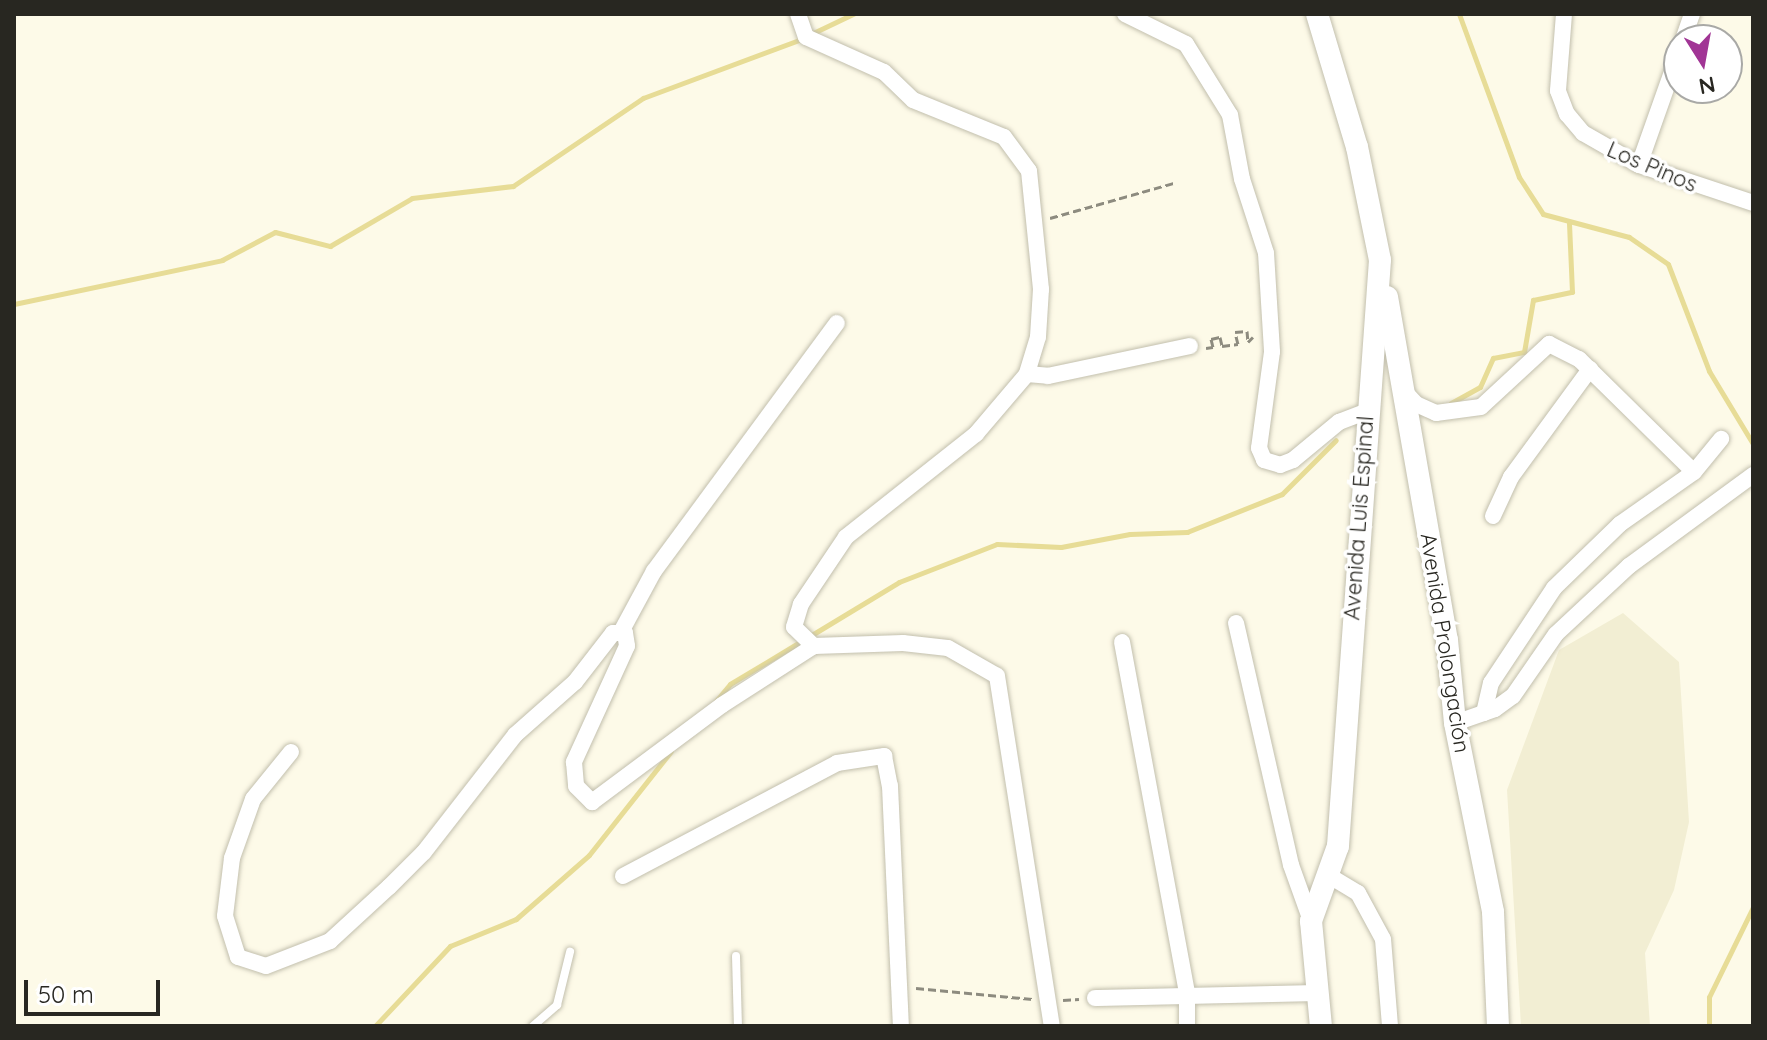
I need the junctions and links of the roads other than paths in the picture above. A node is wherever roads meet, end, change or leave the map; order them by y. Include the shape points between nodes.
1 (798, 14) edge
2 (1125, 14) edge
3 (1317, 14) edge
4 (1564, 14) edge
5 (1663, 97) edge
6 (1639, 165) junction
7 (1753, 203) edge
8 (1380, 260) junction
9 (837, 323) dead end
10 (1190, 346) road end
11 (1590, 369) junction
12 (1027, 374) junction
13 (1404, 391) junction
14 (1367, 411) junction
15 (1721, 439) dead end
16 (1694, 472) junction
17 (1753, 475) edge
18 (1493, 516) dead end
19 (1236, 623) dead end
20 (621, 632) junction
21 (1122, 642) dead end
22 (814, 646) junction
23 (1484, 713) junction
24 (1455, 723) junction
25 (291, 752) dead end
26 (1328, 875) junction
27 (623, 876) dead end
28 (1311, 921) junction
29 (570, 952) dead end
30 (736, 956) dead end
31 (1320, 993) junction
32 (1187, 994) junction
33 (1095, 998) road end
34 (533, 1026) edge
35 (738, 1026) edge
36 (901, 1026) edge
37 (1052, 1026) edge
38 (1187, 1026) edge
39 (1321, 1026) edge
40 (1390, 1026) edge
41 (1498, 1026) edge

1 - 12 street via 806,37 884,72 913,100 1004,137 1029,171 1036,222 1038,337
2 - 14 street via 1186,44 1230,115 1242,179 1266,253 1272,352 1259,448 1264,460 1280,465 1293,460 1339,422
3 - 8 street, Avenida Luis Espinal via 1357,147
4 - 6 street, Los Pinos via 1556,62 1567,114 1605,149
5 - 6 street
6 - 7 street, Los Pinos
8 - 13 street, Avenida Prolongación
8 - 14 street, Avenida Luis Espinal
9 - 20 street via 654,571
10 - 12 street via 1048,376
11 - 13 street via 1549,344 1481,407 1436,413
11 - 16 street
11 - 18 street via 1511,477
12 - 22 street via 976,434 846,537 795,615 798,635
13 - 24 street, Avenida Prolongación via 1447,640
14 - 26 street, Avenida Luis Espinal via 1338,846
15 - 16 street
16 - 23 street via 1620,524 1554,588 1491,683
17 - 23 street via 1629,566 1556,634 1513,696
19 - 28 street via 1291,865
20 - 22 street via 627,646 616,678 574,762 576,786 592,802 722,705
20 - 25 street via 613,633 575,682 515,735 424,852 389,887 330,941 266,966 238,957 225,916 230,873 253,799
21 - 32 street
22 - 37 street via 925,644 971,658 997,676 1052,1000
23 - 24 street
24 - 41 street, Avenida Prolongación via 1493,912
26 - 28 street, Avenida Luis Espinal
26 - 40 street via 1358,893 1383,939
27 - 36 street via 837,763 884,756
28 - 31 street, Avenida Luis Espinal
29 - 34 lane via 557,1005
30 - 35 lane
31 - 32 street
31 - 39 street, Avenida Luis Espinal
32 - 33 street
32 - 38 street

